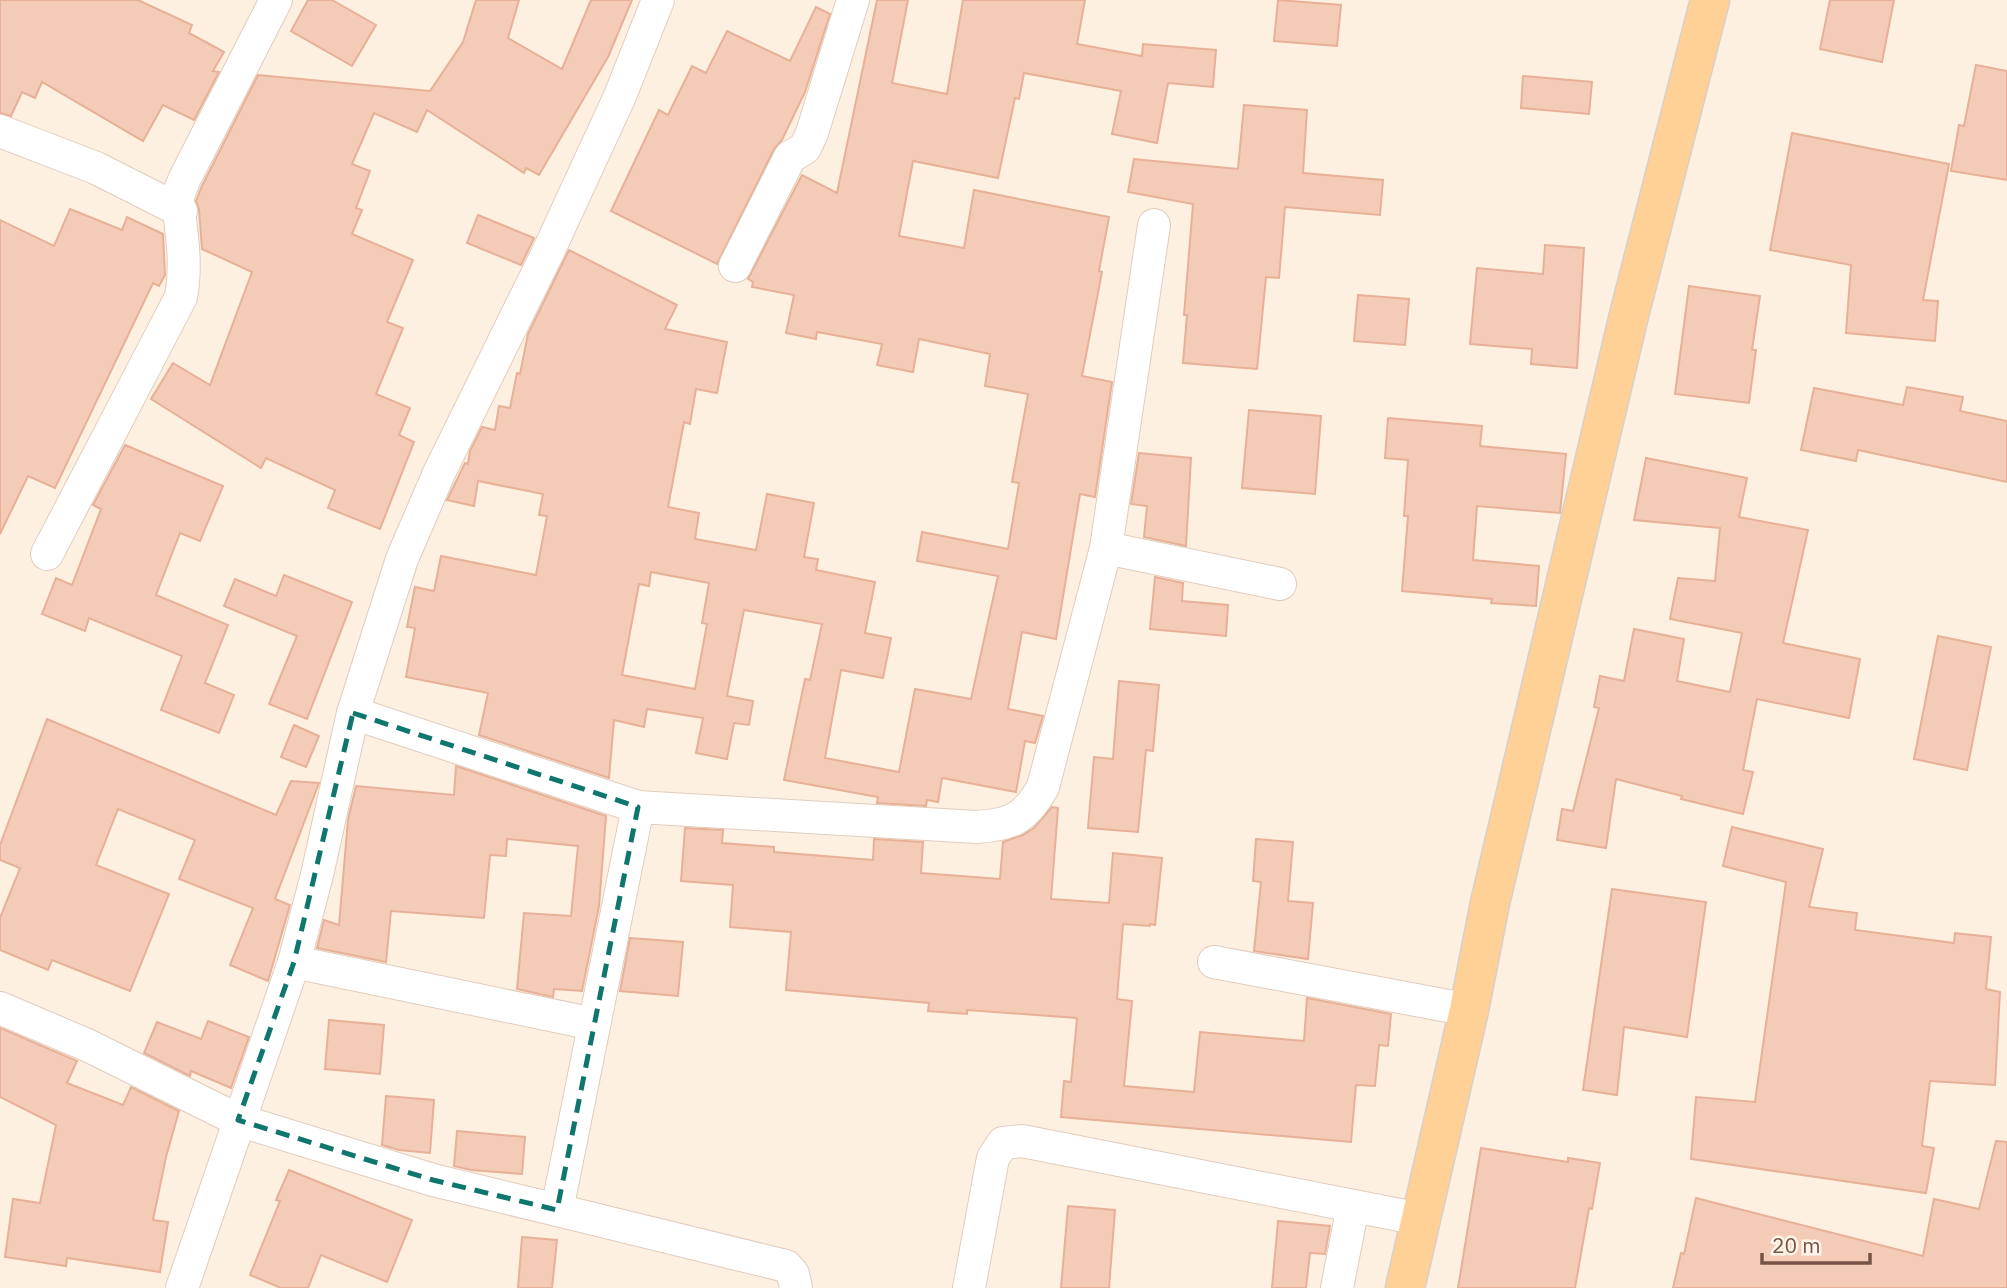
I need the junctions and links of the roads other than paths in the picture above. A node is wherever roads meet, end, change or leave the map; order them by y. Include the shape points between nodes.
1 (276, 0) edge
2 (658, 0) edge
3 (853, 0) edge
4 (1710, 0) edge
5 (0, 131) edge
6 (181, 211) junction
7 (1154, 225) dead end
8 (735, 267) dead end
9 (1106, 548) junction
10 (47, 554) dead end
11 (1280, 584) dead end
12 (353, 713) junction
13 (638, 807) junction
14 (294, 962) junction
15 (1214, 962) dead end
16 (0, 1008) edge
17 (1469, 1010) junction
18 (594, 1024) junction
19 (238, 1120) junction
20 (1353, 1206) junction
21 (557, 1210) junction
22 (1420, 1219) junction
23 (182, 1288) edge
24 (796, 1288) edge
25 (969, 1288) edge
26 (1336, 1288) edge
27 (1405, 1288) edge

1 - 6 street via 185,178 178,196
2 - 12 street via 620,96 548,252 421,511
3 - 8 street via 813,133 805,148 790,157
4 - 17 main road via 1629,315 1490,903
5 - 6 street via 96,168
6 - 10 street via 186,274 181,297
7 - 9 street
9 - 11 street
9 - 13 street via 1043,787 1029,808 1011,822 976,827
12 - 13 street
12 - 14 street
13 - 18 street
14 - 18 street
14 - 19 street
15 - 17 street
16 - 19 street via 87,1045
17 - 22 main road
18 - 21 street
19 - 21 street via 433,1180
19 - 23 street
20 - 22 street
20 - 25 street via 1022,1141 1003,1143 993,1158
20 - 26 street
21 - 24 street via 786,1266
22 - 27 main road

